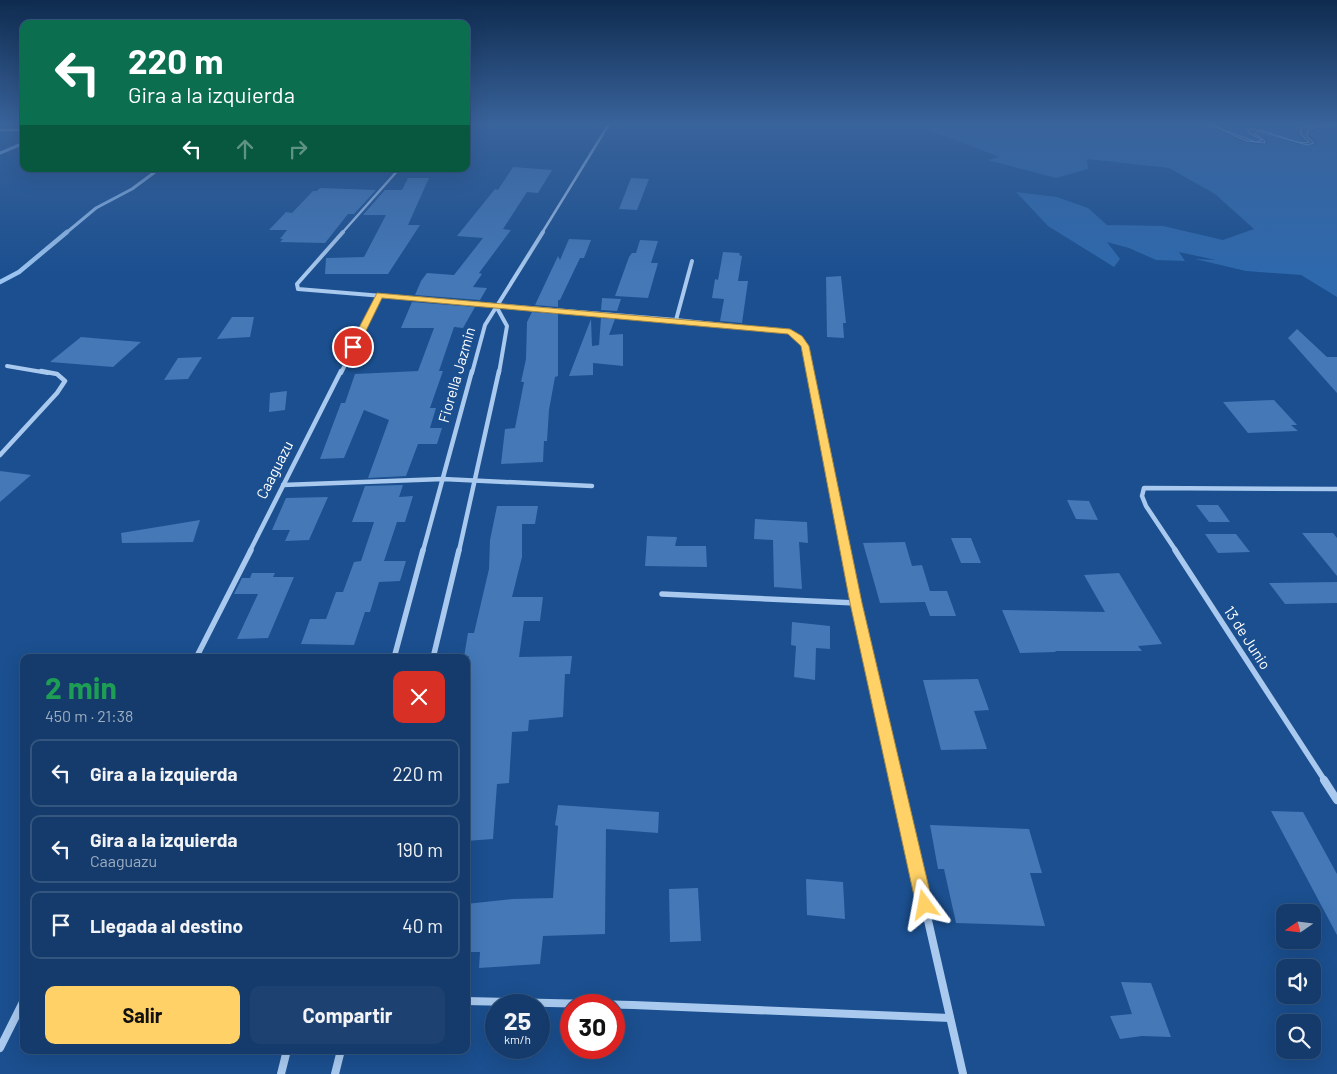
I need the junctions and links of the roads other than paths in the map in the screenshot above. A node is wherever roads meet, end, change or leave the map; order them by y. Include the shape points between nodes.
1 (394, 174) edge
2 (578, 174) edge
3 (692, 261) dead end
4 (380, 295) junction
5 (496, 306) junction
6 (676, 320) junction
7 (7, 366) dead end
8 (0, 455) edge
9 (443, 478) junction
10 (476, 480) junction
11 (283, 485) junction
12 (592, 486) dead end
13 (1337, 489) edge
14 (662, 594) dead end
15 (856, 603) junction
16 (198, 654) edge
17 (395, 654) edge
18 (434, 654) edge
19 (1337, 800) edge
20 (470, 1001) edge
21 (20, 1014) edge
22 (950, 1018) junction
23 (0, 1048) edge
24 (286, 1054) edge
25 (340, 1054) edge
26 (281, 1074) edge
27 (335, 1074) edge
28 (963, 1074) edge

1 - 4 street via 297,287 302,290
2 - 5 street, Fiorella Jazmin
3 - 6 street
4 - 5 street
4 - 11 street, Caaguazu
5 - 6 street
5 - 9 street, Fiorella Jazmin via 485,325
5 - 10 street via 507,326
6 - 15 street via 790,332 805,346
7 - 8 street via 57,374 65,381 57,394
9 - 10 street
9 - 11 street
9 - 17 street, Fiorella Jazmin
10 - 12 street
10 - 18 street
11 - 16 street, Caaguazu
13 - 19 street, 13 de Junio via 1144,488 1142,496
14 - 15 street
15 - 22 street
20 - 22 street
21 - 23 street
22 - 28 street
24 - 26 street
25 - 27 street

